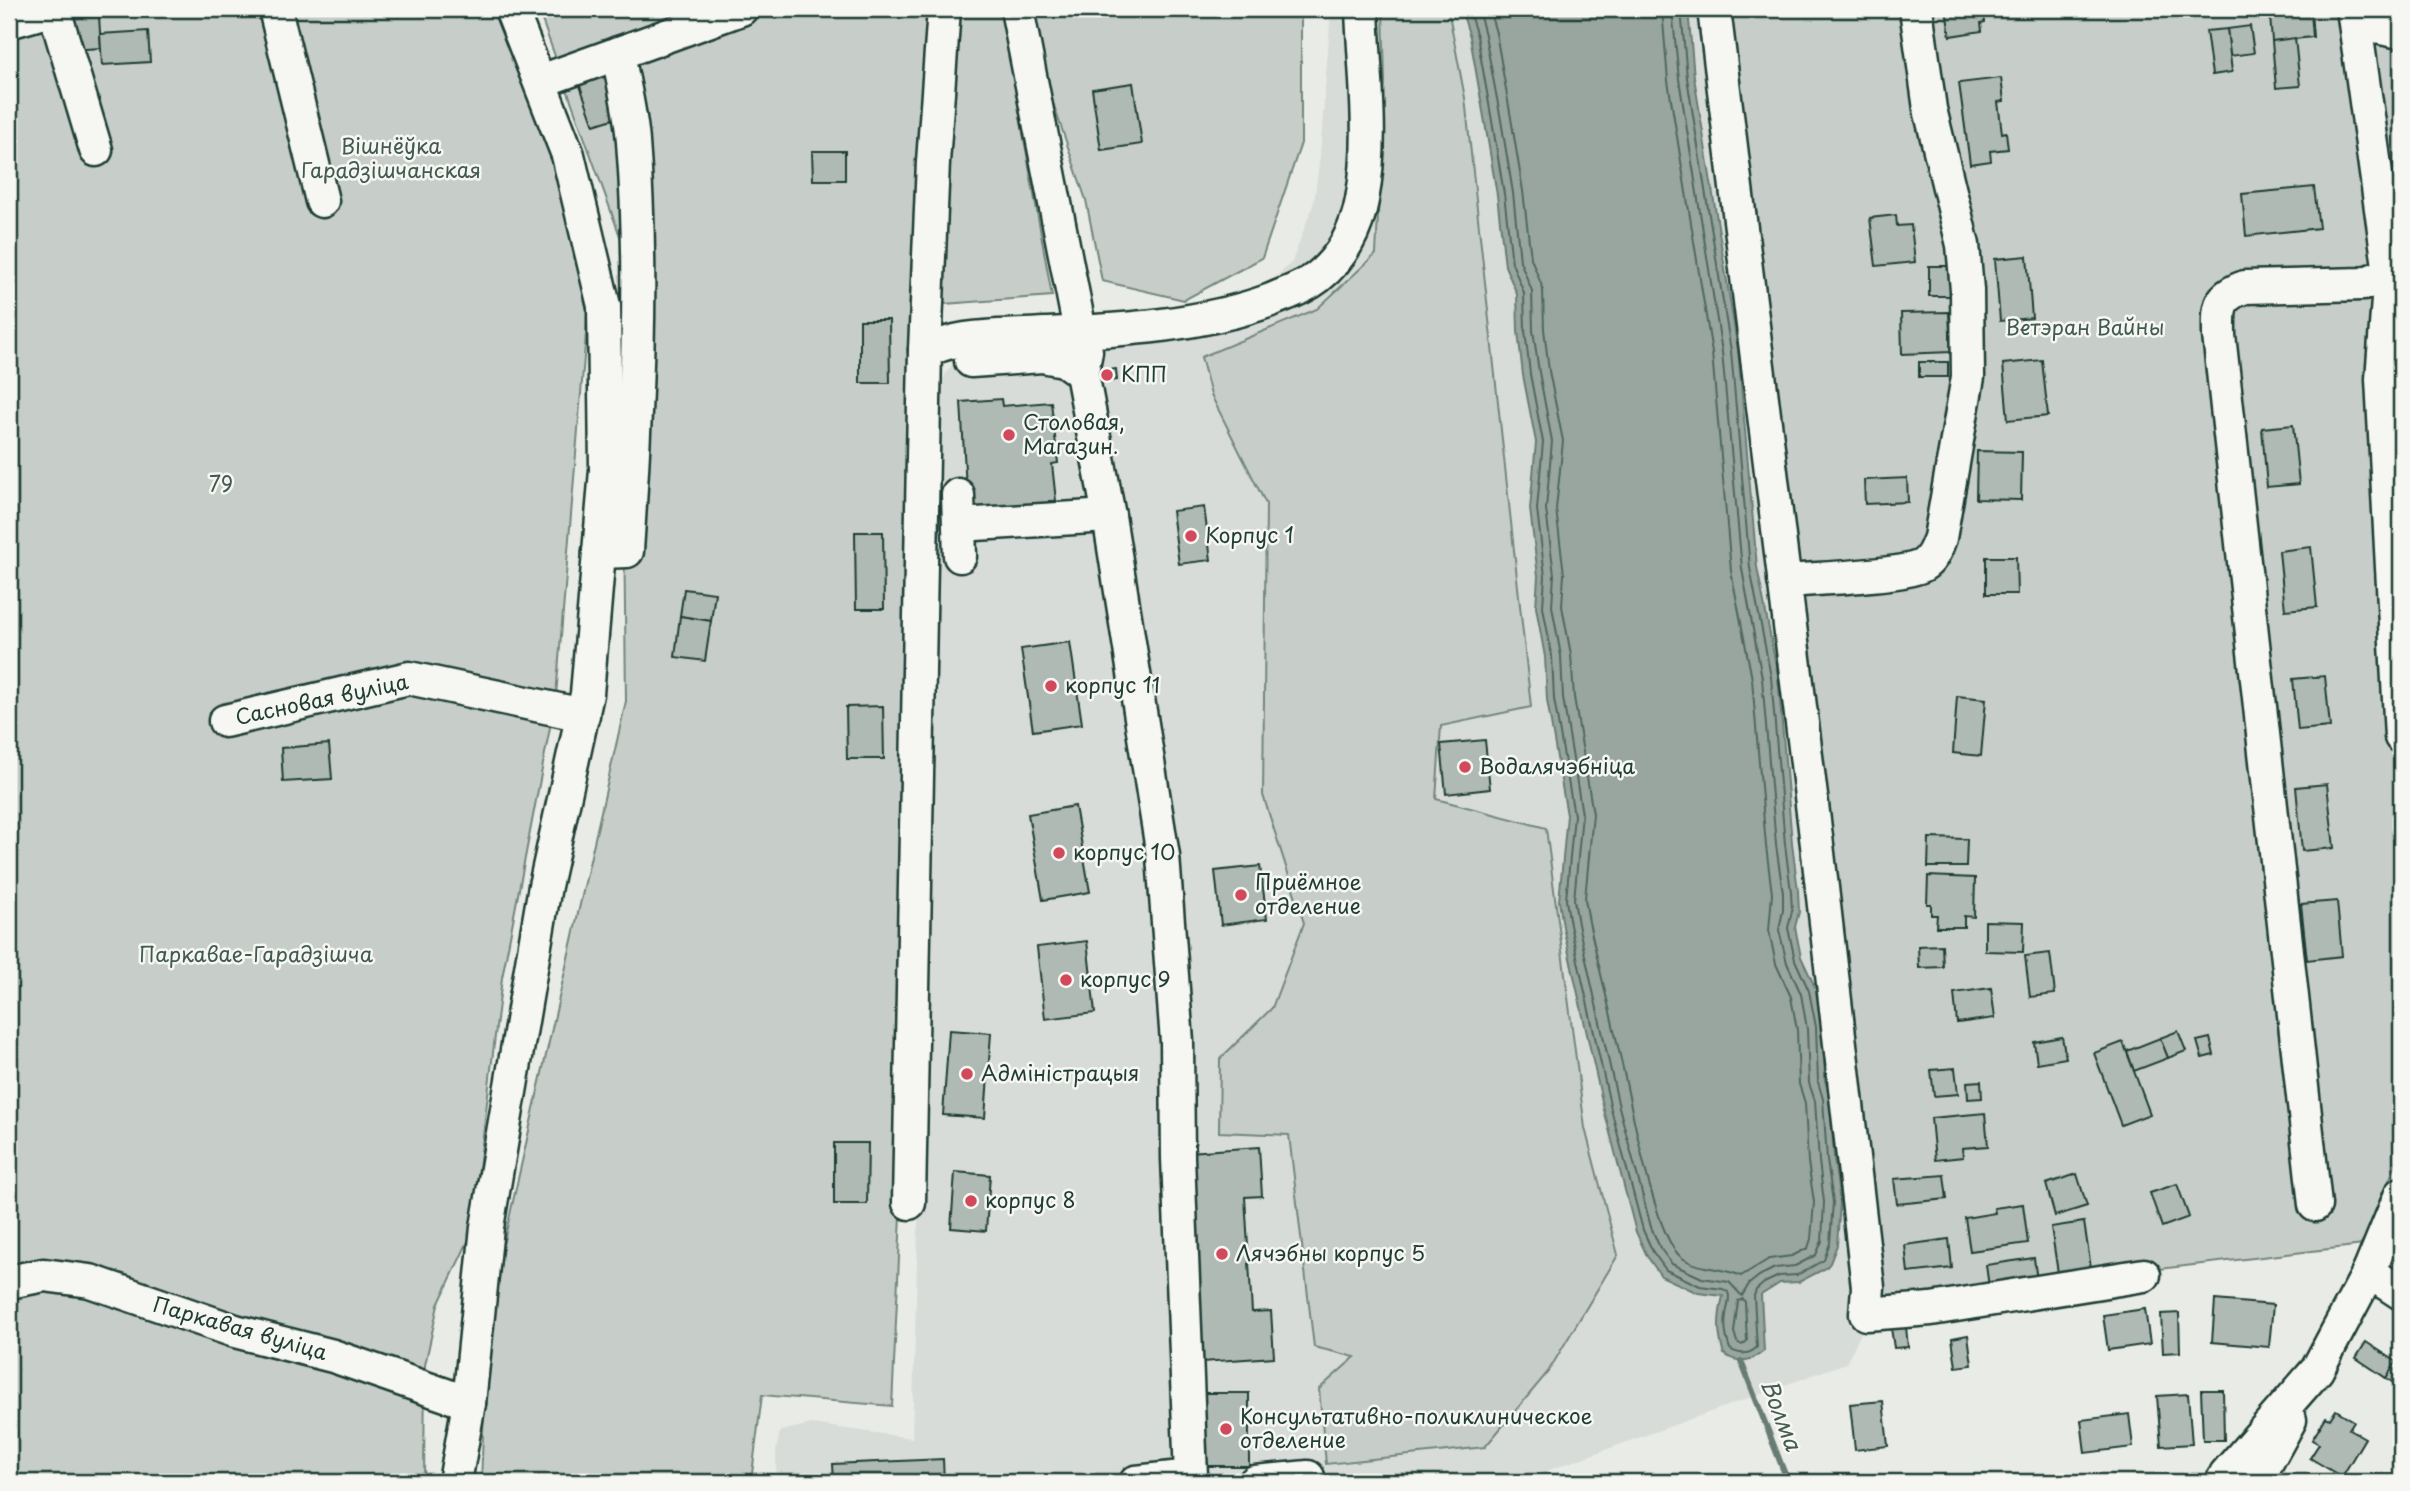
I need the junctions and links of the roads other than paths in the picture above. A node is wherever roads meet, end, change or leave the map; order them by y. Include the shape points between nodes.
1 (54, 9) edge
2 (275, 9) edge
3 (511, 9) edge
4 (741, 9) edge
5 (944, 9) edge
6 (1017, 9) edge
7 (1362, 9) edge
8 (1714, 9) edge
9 (1916, 9) edge
10 (2354, 16) edge
11 (9, 22) edge
12 (2401, 32) edge
13 (618, 53) junction
14 (541, 81) junction
15 (96, 149) dead end
16 (322, 201) dead end
17 (2390, 273) junction
18 (1080, 331) junction
19 (925, 350) junction
20 (971, 361) dead end
21 (1082, 373) junction
22 (1109, 516) junction
23 (600, 552) junction
24 (960, 556) dead end
25 (1784, 581) junction
26 (583, 715) junction
27 (225, 721) dead end
28 (2401, 737) edge
29 (2401, 1194) edge
30 (909, 1203) dead end
31 (2315, 1205) dead end
32 (2369, 1272) junction
33 (2144, 1275) dead end
34 (9, 1282) edge
35 (2401, 1293) edge
36 (2317, 1370) junction
37 (469, 1403) junction
38 (1308, 1476) dead end
39 (1198, 1479) edge
40 (2218, 1479) edge
41 (455, 1482) edge
42 (1136, 1482) edge
43 (1255, 1482) edge
44 (2256, 1482) edge

1 - 11 street
1 - 15 street
2 - 16 street
3 - 14 street
4 - 13 street
5 - 19 street
6 - 18 street
7 - 18 street via 1366,172 1356,224 1332,264 1301,288 1252,307 1167,323
8 - 25 street
9 - 25 street via 1930,109 1963,245 1967,290 1968,377 1940,538 1933,556 1922,566
10 - 12 street
10 - 17 street
13 - 14 street
13 - 23 street via 633,141 639,294 635,433 627,551
14 - 23 street via 568,155 604,306 606,470
17 - 28 street via 2382,379
17 - 31 street via 2363,284 2245,287 2228,293 2219,307
18 - 19 street via 960,340
18 - 21 street via 1086,351
19 - 30 street
20 - 21 street via 1042,356 1064,360
21 - 22 street
22 - 24 street via 959,510
22 - 39 street via 1163,856 1177,1042 1178,1157
23 - 26 street
25 - 33 street via 1868,1287 1866,1314 1931,1309
26 - 27 street, Сасновая вуліца via 409,678
26 - 37 street via 545,886 487,1227
29 - 32 street
32 - 35 street
32 - 36 street
34 - 37 street, Паркавая вуліца via 44,1275 90,1282
36 - 40 street
36 - 44 street
37 - 41 street
38 - 43 street
39 - 42 street

